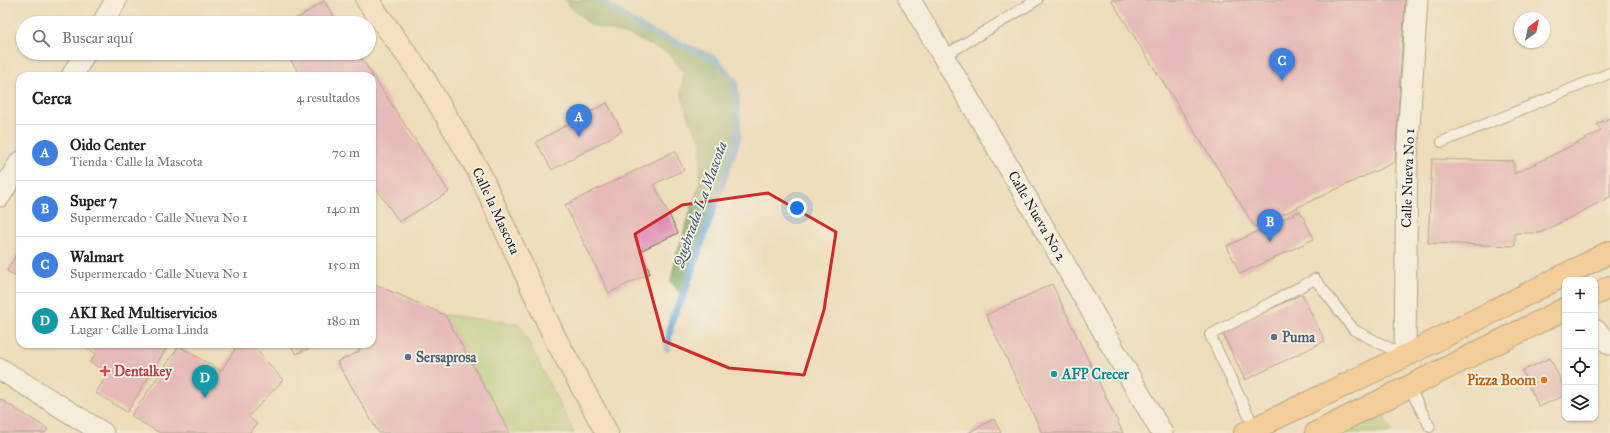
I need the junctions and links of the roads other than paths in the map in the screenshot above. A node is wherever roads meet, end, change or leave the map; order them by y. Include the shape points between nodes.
1 (116, 0) edge
2 (367, 0) edge
3 (910, 0) edge
4 (1037, 0) edge
5 (1417, 0) edge
6 (108, 16) edge
7 (944, 56) junction
8 (82, 60) edge
9 (74, 72) edge
10 (1610, 73) edge
11 (1442, 142) dead end
12 (16, 169) edge
13 (0, 196) edge
14 (1610, 252) edge
15 (1610, 287) edge
16 (1598, 293) edge
17 (1562, 310) edge
18 (1598, 333) edge
19 (1610, 344) edge
20 (1405, 356) junction
21 (0, 369) edge
22 (1409, 387) junction
23 (1430, 428) dead end
24 (1250, 431) edge
25 (103, 433) edge
26 (607, 433) edge
27 (1162, 433) edge
28 (1316, 433) edge

1 - 6 street
2 - 26 main road, Calle la Mascota via 423,77 479,172 555,338
3 - 7 street, Calle Nueva No 2
4 - 7 lane
5 - 20 street, Calle Nueva No 1 via 1407,157
7 - 27 street, Calle Nueva No 2
8 - 9 street
10 - 11 lane
12 - 13 street
14 - 20 highway
15 - 16 highway
17 - 22 highway
18 - 19 street
20 - 24 highway
20 - 24 lane via 1354,330 1315,279 1210,336
21 - 25 street
22 - 23 lane
22 - 28 highway

